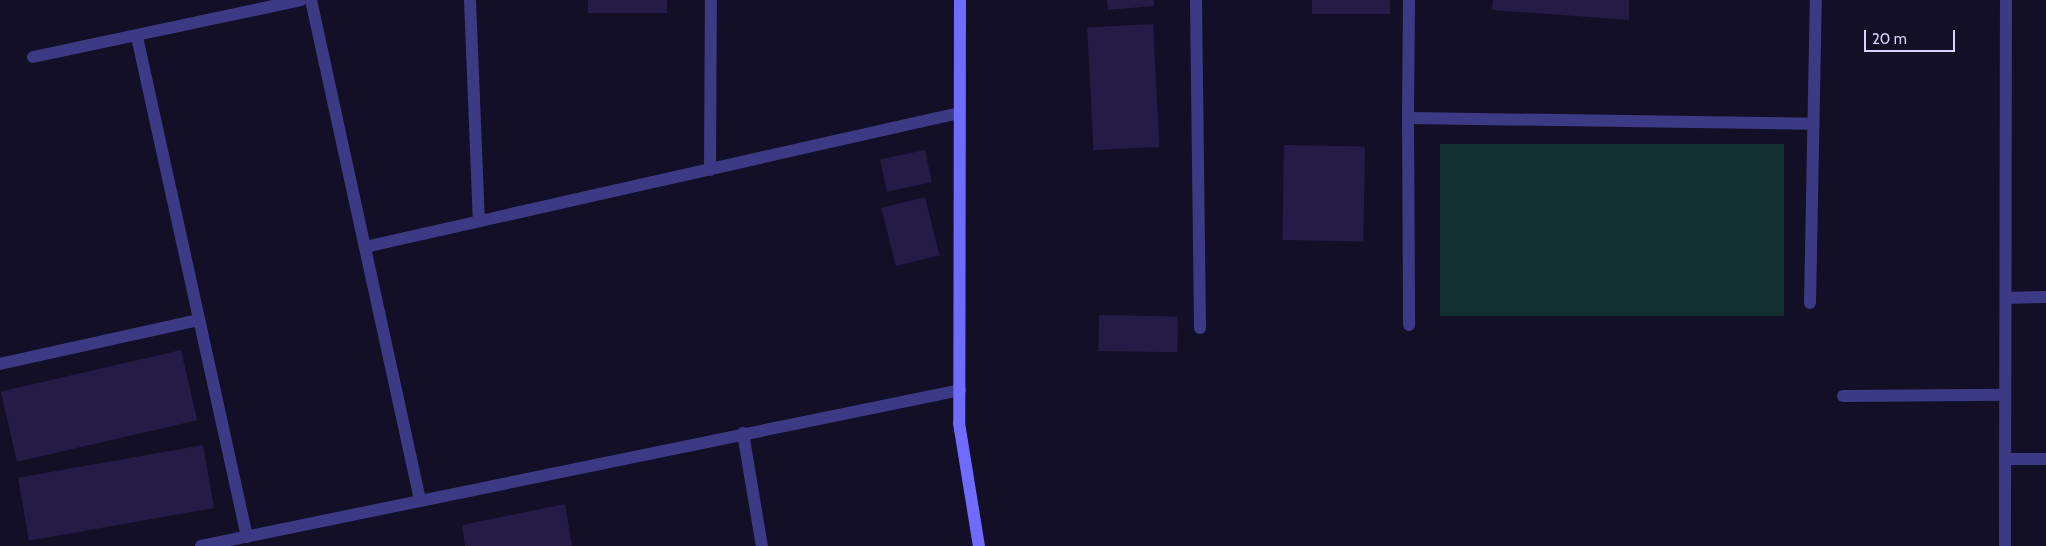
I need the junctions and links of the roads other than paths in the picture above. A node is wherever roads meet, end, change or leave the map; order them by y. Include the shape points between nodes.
1 (301, 0) edge
2 (311, 0) edge
3 (470, 0) edge
4 (711, 0) edge
5 (960, 0) edge
6 (1196, 0) edge
7 (1409, 0) edge
8 (1816, 0) edge
9 (2006, 0) edge
10 (137, 37) junction
11 (33, 57) dead end
12 (959, 113) junction
13 (1408, 118) junction
14 (1813, 124) junction
15 (710, 170) junction
16 (479, 221) junction
17 (364, 247) junction
18 (2046, 297) edge
19 (2006, 298) junction
20 (1810, 303) dead end
21 (199, 320) junction
22 (1409, 325) dead end
23 (1200, 328) dead end
24 (0, 364) edge
25 (960, 390) junction
26 (2005, 395) junction
27 (1843, 396) dead end
28 (743, 433) junction
29 (2005, 459) junction
30 (2046, 459) edge
31 (420, 500) junction
32 (247, 536) junction
33 (201, 546) edge
34 (762, 546) edge
35 (979, 546) edge
36 (2005, 546) edge

1 - 10 street
2 - 17 street
3 - 16 street
4 - 15 street
5 - 12 street
6 - 23 street
7 - 13 street
8 - 14 street
9 - 19 street
10 - 11 street
10 - 21 street
12 - 15 street
12 - 25 street
13 - 14 street
13 - 22 street
14 - 20 street
15 - 16 street
16 - 17 street
17 - 31 street
18 - 19 street
19 - 26 street
21 - 24 street
21 - 32 street
25 - 28 street
25 - 35 street via 959,424
26 - 27 street
26 - 29 street
28 - 31 street
28 - 34 street
29 - 30 street
29 - 36 street
31 - 32 street
32 - 33 street

